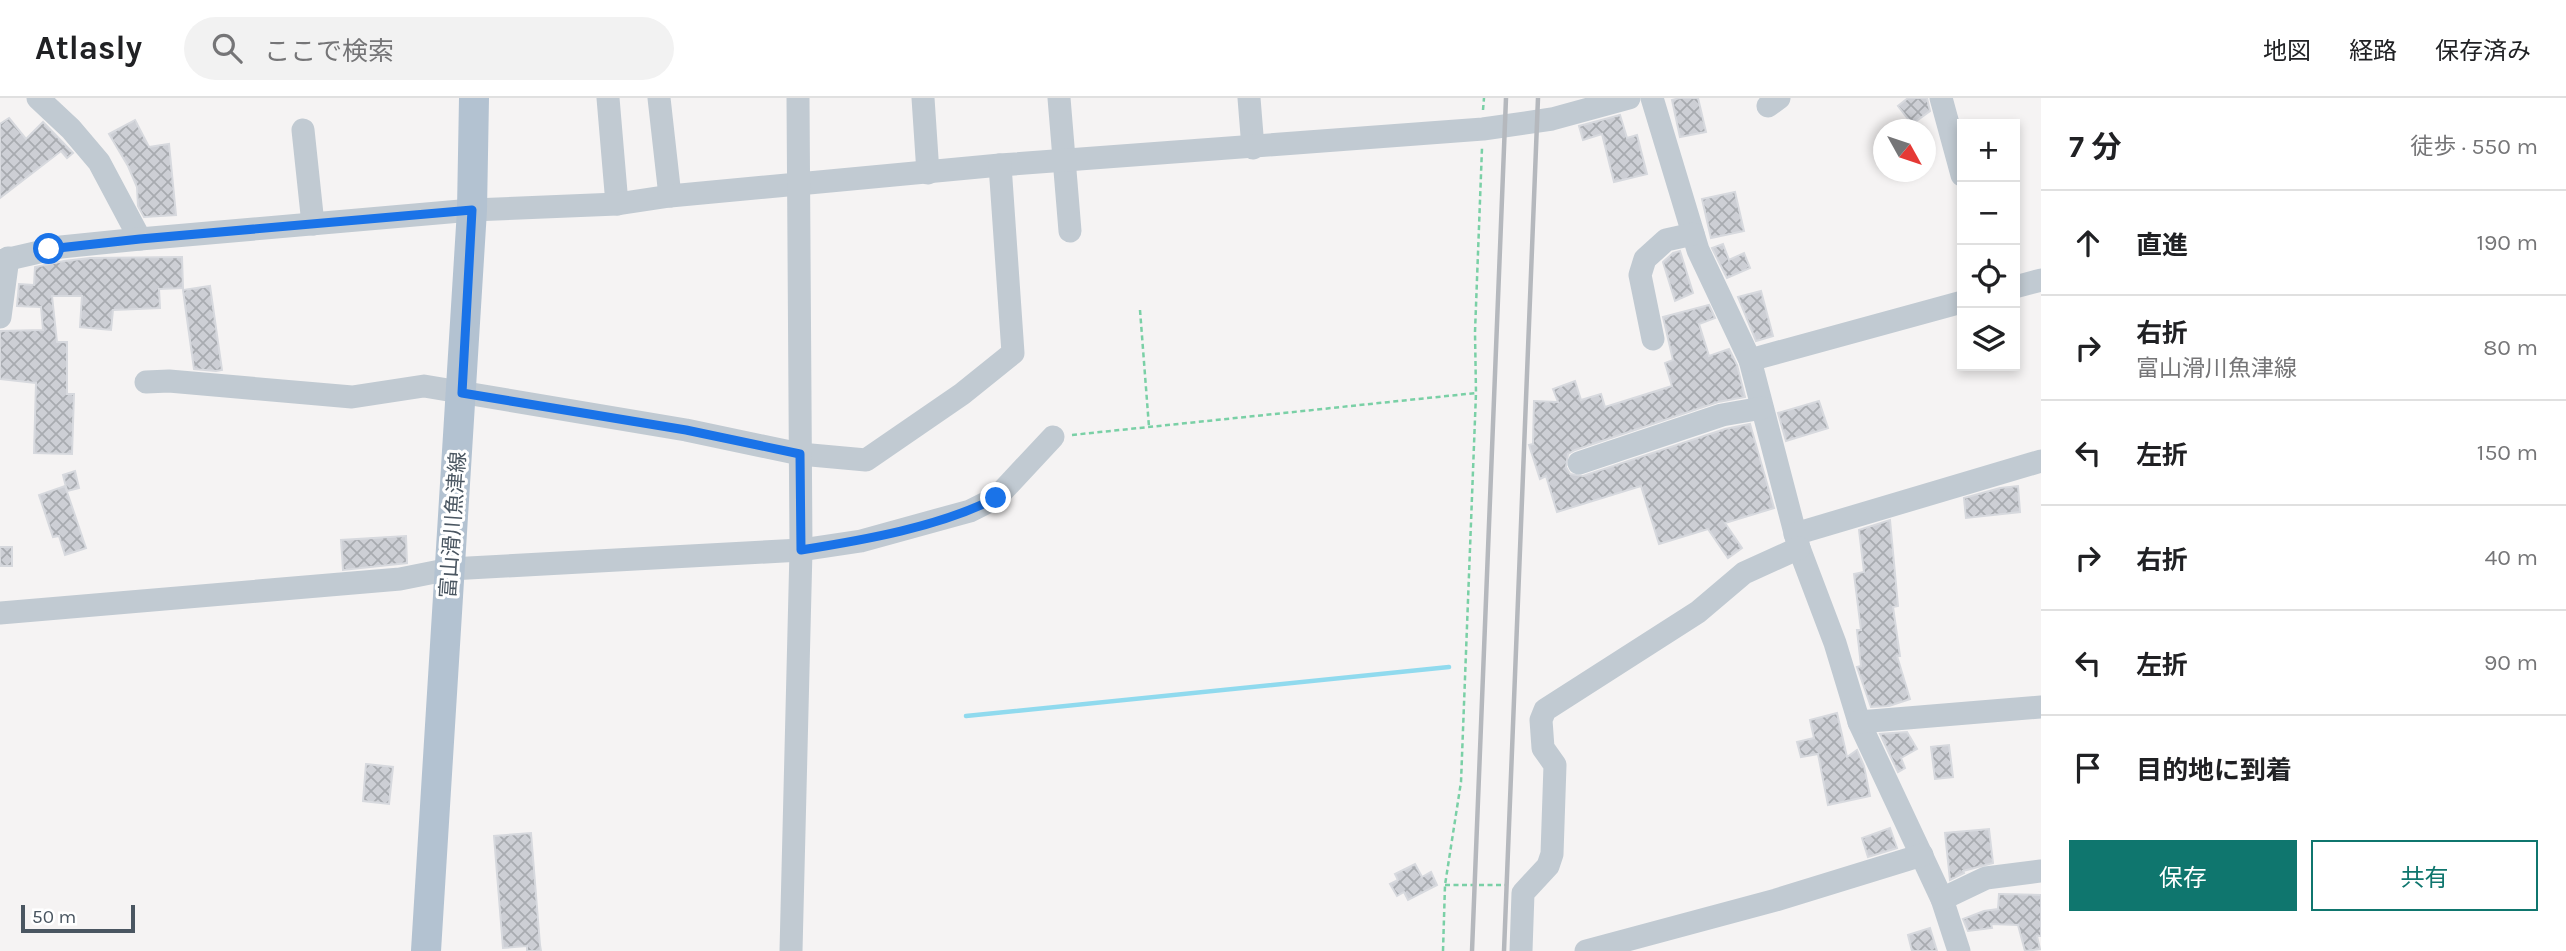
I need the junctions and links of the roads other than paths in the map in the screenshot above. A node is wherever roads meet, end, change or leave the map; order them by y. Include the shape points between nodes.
1 (38, 98) edge
2 (474, 98) edge
3 (608, 98) edge
4 (659, 98) edge
5 (798, 98) edge
6 (923, 98) edge
7 (1059, 98) edge
8 (1249, 98) edge
9 (1629, 98) edge
10 (1652, 98) edge
11 (1941, 98) edge
12 (303, 130) dead end
13 (1253, 148) junction
14 (1957, 156) edge
15 (1063, 160) junction
16 (1000, 164) junction
17 (928, 173) junction
18 (798, 185) junction
19 (670, 196) junction
20 (617, 204) junction
21 (472, 210) junction
22 (313, 224) junction
23 (1070, 231) dead end
24 (1692, 234) junction
25 (140, 239) junction
26 (4, 259) edge
27 (2041, 280) edge
28 (2020, 286) edge
29 (1957, 303) edge
30 (0, 317) edge
31 (1653, 339) dead end
32 (1749, 360) junction
33 (146, 382) dead end
34 (462, 393) junction
35 (1762, 408) junction
36 (1053, 437) road end
37 (800, 454) junction
38 (2041, 461) edge
39 (1579, 463) dead end
40 (1797, 541) junction
41 (801, 550) junction
42 (450, 569) junction
43 (0, 613) edge
44 (2041, 707) edge
45 (1859, 722) junction
46 (1922, 855) junction
47 (2041, 871) edge
48 (1941, 900) junction
49 (426, 951) edge
50 (791, 951) edge
51 (1521, 951) edge
52 (1586, 951) edge
53 (1959, 951) edge

1 - 25 street via 99,162
2 - 21 main road, 富山滑川魚津線
3 - 20 street
4 - 19 street
5 - 18 street
6 - 17 street
7 - 15 street
8 - 13 street
9 - 13 street via 1552,119 1483,129
10 - 24 street
11 - 14 street
12 - 22 street
13 - 15 street
15 - 16 street
15 - 23 street
16 - 17 street
16 - 37 street via 1013,353 866,460
17 - 18 street
18 - 19 street
18 - 37 street
19 - 20 street
20 - 21 street
21 - 22 street
21 - 34 main road, 富山滑川魚津線
22 - 25 street
24 - 31 street via 1666,240 1645,259 1640,275
24 - 32 street
25 - 26 street via 61,247
26 - 30 street
27 - 28 street
29 - 32 street
32 - 35 street
33 - 34 street via 352,397 424,386
34 - 37 street
34 - 42 main road, 富山滑川魚津線
35 - 39 street via 1722,415
35 - 40 street
36 - 41 street via 996,498 970,511 862,541
37 - 41 street
38 - 40 street
40 - 45 street
40 - 51 street via 1545,710 1543,748 1555,765 1552,854 1548,866 1523,893
41 - 42 street
41 - 50 street
42 - 43 street via 400,579
42 - 49 main road, 富山滑川魚津線
44 - 45 street
45 - 46 street
46 - 48 street
46 - 52 street
47 - 48 street via 1986,877
48 - 53 street

